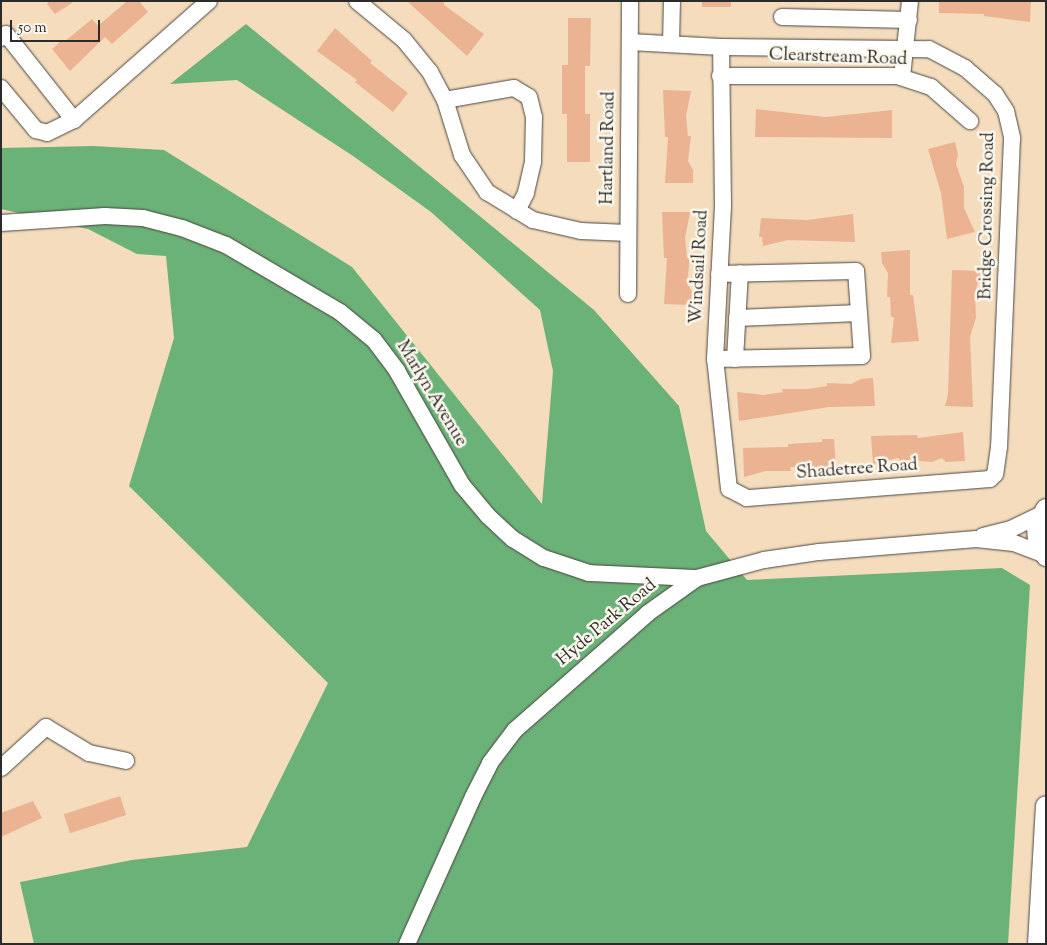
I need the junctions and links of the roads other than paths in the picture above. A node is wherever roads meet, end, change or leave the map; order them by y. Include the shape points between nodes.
1 (210, 1) edge
2 (357, 1) edge
3 (630, 1) edge
4 (672, 1) edge
5 (910, 1) edge
6 (782, 17) dead end
7 (909, 20) junction
8 (4, 36) edge
9 (630, 42) junction
10 (671, 44) junction
11 (721, 47) junction
12 (907, 48) junction
13 (720, 76) junction
14 (902, 77) junction
15 (1, 88) edge
16 (445, 100) junction
17 (74, 120) junction
18 (970, 121) dead end
19 (517, 211) junction
20 (1, 223) edge
21 (628, 233) junction
22 (740, 273) junction
23 (719, 274) junction
24 (628, 294) dead end
25 (859, 313) junction
26 (737, 318) junction
27 (715, 359) junction
28 (735, 359) junction
29 (990, 480) joint
30 (729, 489) joint
31 (1044, 512) edge
32 (976, 539) junction
33 (1044, 555) edge
34 (697, 578) junction
35 (126, 761) dead end
36 (1, 768) edge
37 (1046, 806) edge
38 (407, 944) edge
39 (1038, 944) edge

1 - 17 street
2 - 16 street via 415,52
3 - 9 street, Hartland Road
4 - 10 street
5 - 7 street
6 - 7 street
7 - 12 street
8 - 17 street
9 - 10 street, Bridge Crossing Road
9 - 21 street, Hartland Road
10 - 11 street, Bridge Crossing Road
11 - 12 street, Bridge Crossing Road
11 - 13 street, Windsail Road
12 - 14 street
12 - 29 street, Bridge Crossing Road via 929,50 965,68 995,94 1010,123 1012,148 1003,381 997,464
13 - 14 street, Clearstream Road
13 - 23 street, Windsail Road via 723,206
14 - 18 street, Clearstream Road via 939,92
15 - 17 street via 36,130 47,133
16 - 19 street via 454,134 473,174 487,192
16 - 19 street via 508,88 520,90 529,97 534,117 533,162 526,193
19 - 21 street via 533,220 581,231
20 - 34 street, Marlyn Avenue via 105,216 143,218 182,228 226,246 340,312 374,340 397,371 462,485 488,516 527,549 589,574
21 - 24 street, Hartland Road
22 - 23 street
22 - 25 street via 856,271
22 - 26 street
23 - 27 street, Windsail Road
25 - 26 street
25 - 28 street via 862,356
26 - 28 street
27 - 28 street
27 - 30 street, Windsail Road
29 - 30 street, Shadetree Road via 747,498
31 - 32 street, Hyde Park Road via 1011,529
31 - 33 main road via 1038,540
32 - 33 street, Hyde Park Road via 1014,543
32 - 34 street, Hyde Park Road via 820,552 764,560
34 - 38 street, Hyde Park Road via 648,613 515,730 490,764 473,797
35 - 36 street via 90,754 46,728
37 - 39 main road

